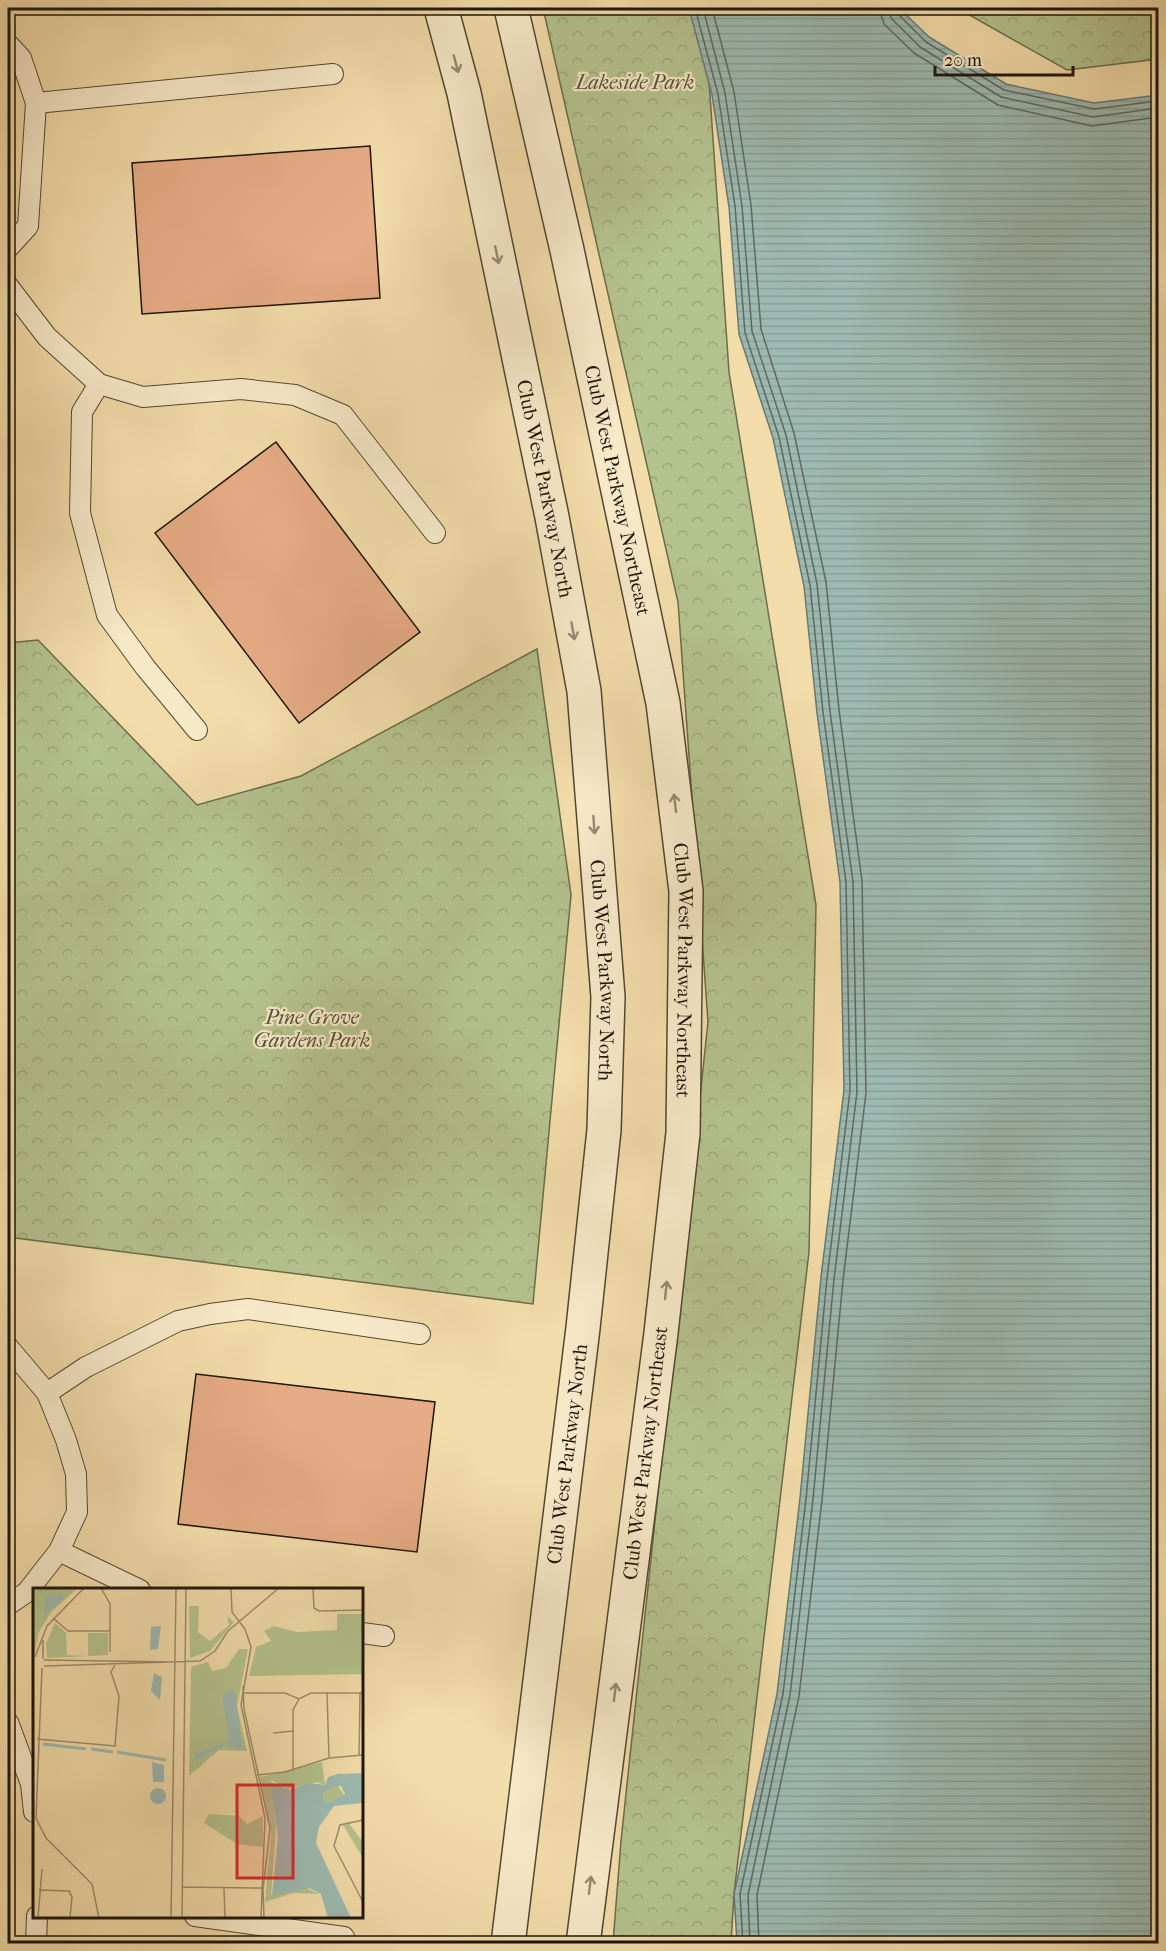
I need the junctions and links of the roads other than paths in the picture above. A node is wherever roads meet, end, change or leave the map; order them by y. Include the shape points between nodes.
1 (441, 8) edge
2 (511, 8) edge
3 (8, 44) edge
4 (333, 74) dead end
5 (36, 103) junction
6 (8, 248) edge
7 (8, 286) edge
8 (99, 384) junction
9 (435, 533) dead end
10 (197, 730) dead end
11 (420, 1334) dead end
12 (8, 1347) edge
13 (47, 1393) junction
14 (59, 1551) junction
15 (136, 1588) edge
16 (8, 1605) edge
17 (363, 1633) edge
18 (384, 1636) dead end
19 (8, 1722) edge
20 (33, 1803) edge
21 (37, 1918) edge
22 (202, 1918) edge
23 (344, 1937) dead end
24 (36, 1944) edge
25 (508, 1944) edge
26 (583, 1944) edge

1 -> 25 street, Club West Parkway North via 464,93 584,691 608,997 603,1142
26 -> 2 street, Club West Parkway Northeast via 683,1133 686,891 663,703
3 - 5 lane via 21,58
4 - 5 lane
5 - 6 lane via 28,226
7 - 8 lane via 47,337
8 - 9 lane via 143,397 241,389 295,395 344,415
8 - 10 lane via 81,412 80,513 106,615
11 - 13 lane via 248,1309 210,1314 178,1321 86,1366
12 - 13 lane
13 - 14 lane via 76,1474 77,1512
14 - 15 lane
14 - 16 lane via 27,1592
17 - 18 lane
19 - 20 lane via 31,1784
21 - 24 lane
22 - 23 lane

